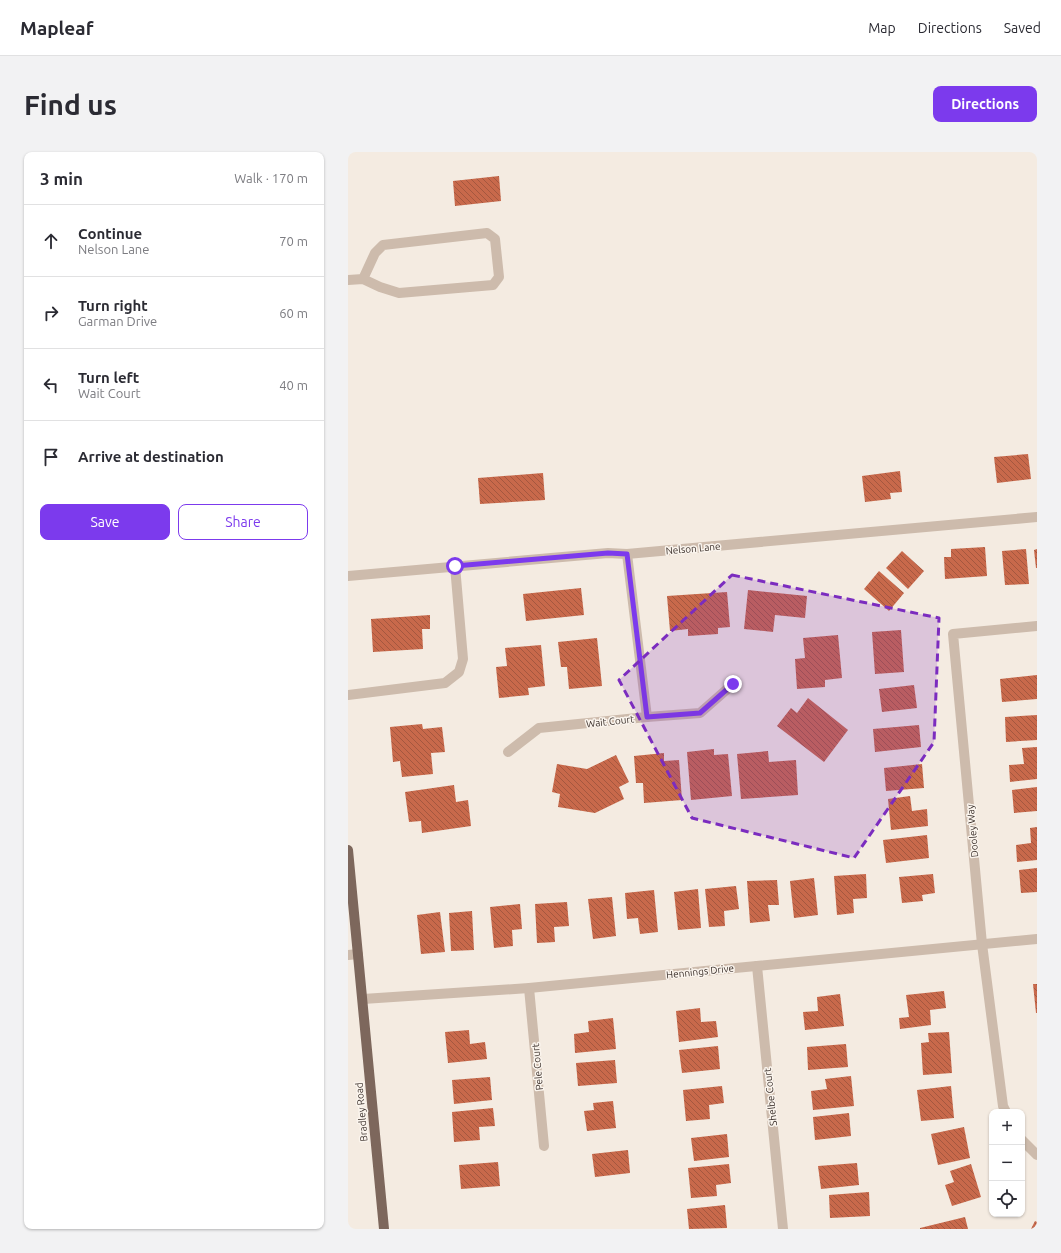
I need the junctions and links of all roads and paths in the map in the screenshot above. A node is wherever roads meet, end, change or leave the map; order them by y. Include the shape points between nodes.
1 (363, 279) junction
2 (348, 280) edge
3 (1037, 517) edge
4 (627, 554) junction
5 (455, 566) junction
6 (348, 576) edge
7 (1037, 626) edge
8 (733, 684) dead end
9 (348, 695) edge
10 (647, 717) junction
11 (508, 752) dead end
12 (348, 850) edge
13 (1037, 939) edge
14 (982, 944) junction
15 (353, 955) edge
16 (757, 966) junction
17 (529, 988) junction
18 (363, 999) junction
19 (1004, 1109) edge
20 (1025, 1143) edge
21 (544, 1146) dead end
22 (1037, 1155) edge
23 (384, 1229) edge
24 (783, 1229) edge

1 - 1 street via 399,294 493,285 499,277 495,239 487,233 383,246 375,253
1 - 2 street
3 - 4 street, Nelson Lane
4 - 5 street, Nelson Lane via 608,553
4 - 10 street
5 - 6 street, Nelson Lane
5 - 9 street via 463,659 459,672 446,683
7 - 14 street, Dooley Way via 953,634
8 - 10 street, Wait Court via 700,713
10 - 11 street, Wait Court via 539,728
12 - 15 main road, Bradley Road
13 - 14 street, Hennings Drive
14 - 16 street, Hennings Drive
14 - 19 street, Dooley Way
15 - 18 main road, Bradley Road
16 - 17 street, Hennings Drive
16 - 24 street, Shelbe Court
17 - 18 street, Hennings Drive
17 - 21 street, Pele Court
18 - 23 main road, Bradley Road
20 - 22 street

